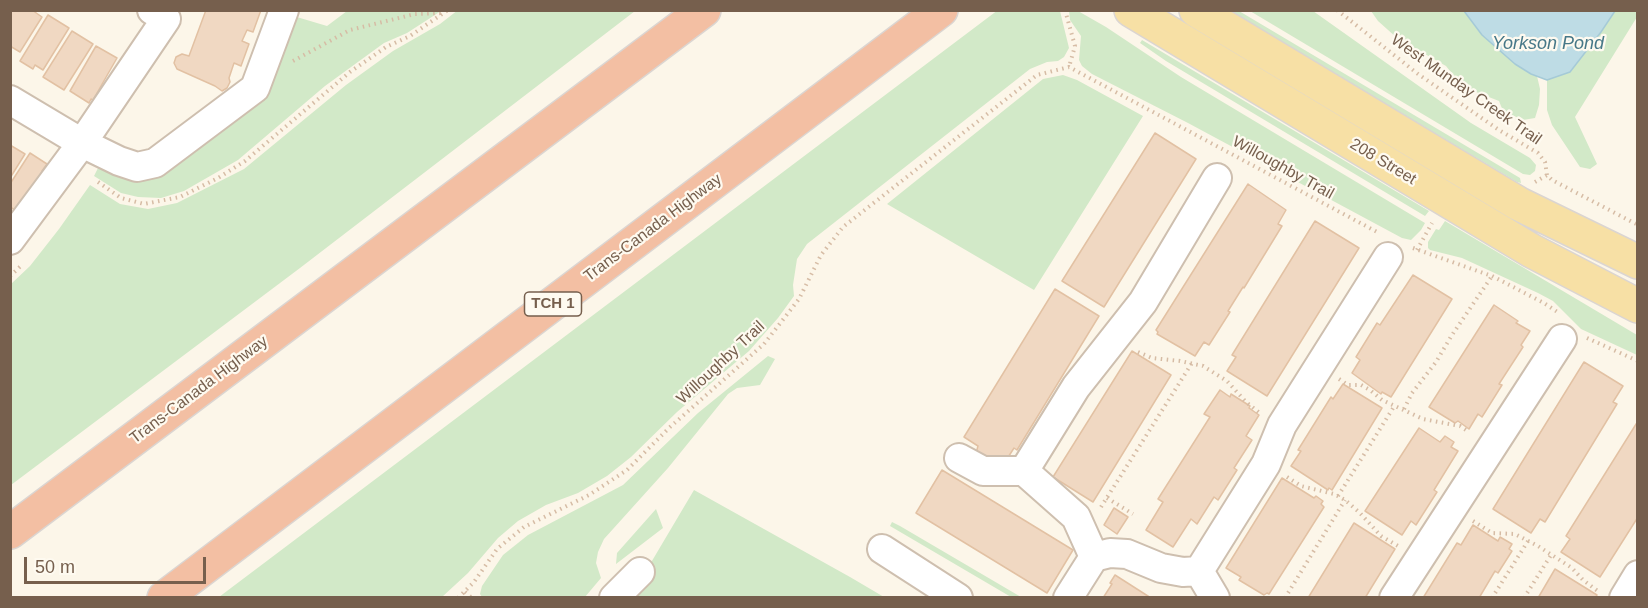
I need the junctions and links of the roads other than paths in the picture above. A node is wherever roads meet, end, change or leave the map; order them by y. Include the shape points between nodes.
1 (152, 10) edge
2 (284, 10) edge
3 (704, 10) edge
4 (941, 10) edge
5 (1131, 10) edge
6 (1196, 10) edge
7 (10, 100) edge
8 (82, 142) junction
9 (1217, 178) dead end
10 (10, 240) edge
11 (1394, 247) road end
12 (1638, 262) edge
13 (1638, 306) edge
14 (1562, 339) dead end
15 (958, 458) dead end
16 (1024, 471) junction
17 (10, 532) edge
18 (1089, 545) junction
19 (882, 549) dead end
20 (1199, 571) junction
21 (640, 572) dead end
22 (1638, 575) edge
23 (164, 597) edge
24 (614, 597) edge
25 (958, 597) edge
26 (1068, 597) edge
27 (1215, 597) edge
28 (1394, 597) edge
29 (1614, 597) edge

1 - 8 street via 166,19
2 - 8 street via 255,88 155,163 137,167
3 - 17 highway, Trans-Canada Highway
4 - 23 highway, Trans-Canada Highway / TCH 1
5 - 13 main road, 208 Street via 1532,251
6 - 12 main road, 208 Street via 1519,204
7 - 8 street
8 - 10 street
9 - 16 street via 1143,302 1076,387
11 - 20 street via 1282,425 1266,464
14 - 28 street
15 - 16 street via 983,471
16 - 18 street via 1076,517
18 - 20 street via 1161,568
18 - 26 street
19 - 25 street
20 - 27 street
21 - 24 street
22 - 29 street

